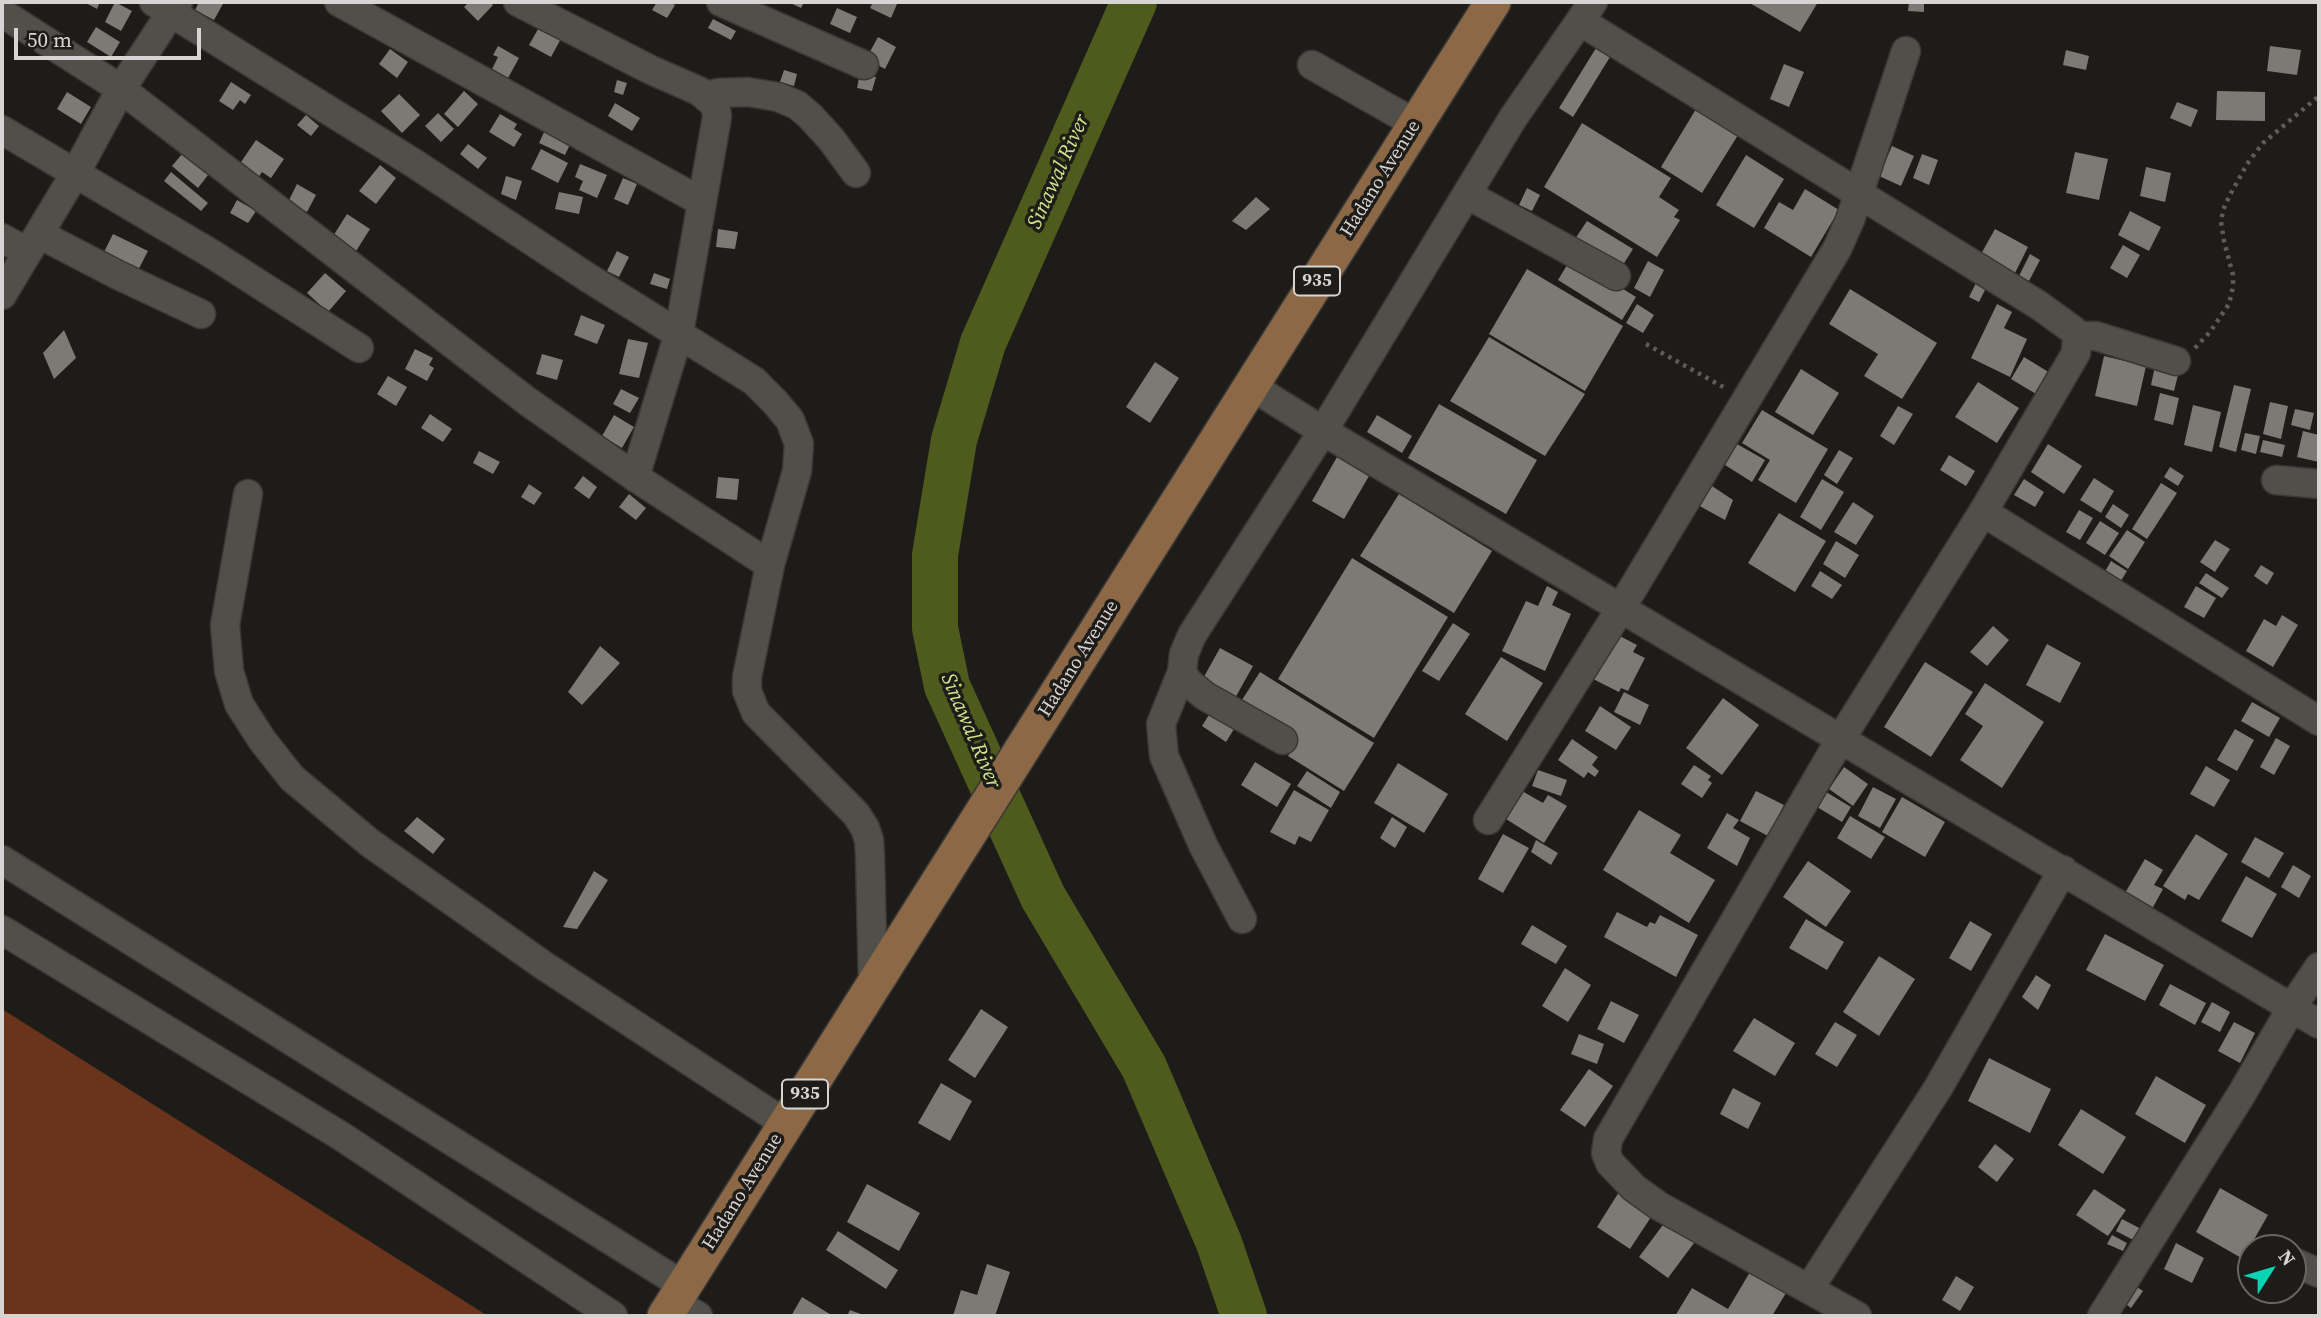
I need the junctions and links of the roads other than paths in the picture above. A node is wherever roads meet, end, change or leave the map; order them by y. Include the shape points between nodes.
1 (339, 2) edge
2 (518, 2) edge
3 (721, 2) edge
4 (1493, 2) edge
5 (168, 5) edge
6 (1586, 12) edge
7 (2, 13) edge
8 (1906, 51) dead end
9 (864, 65) dead end
10 (1312, 65) dead end
11 (121, 89) junction
12 (707, 96) junction
13 (1416, 124) junction
14 (2, 130) edge
15 (76, 172) junction
16 (856, 173) dead end
17 (1468, 194) junction
18 (1859, 194) junction
19 (702, 202) junction
20 (2, 238) edge
21 (33, 243) junction
22 (1616, 276) dead end
23 (2, 295) edge
24 (201, 314) dead end
25 (679, 333) junction
26 (2077, 337) junction
27 (359, 348) dead end
28 (2176, 361) road end
29 (1251, 386) junction
30 (1324, 431) junction
31 (635, 477) junction
32 (2276, 480) dead end
33 (2319, 484) edge
34 (247, 494) dead end
35 (1983, 512) junction
36 (770, 565) junction
37 (1621, 608) junction
38 (1182, 672) junction
39 (2319, 721) edge
40 (1283, 740) dead end
41 (1840, 740) junction
42 (1488, 820) dead end
43 (2, 860) edge
44 (2063, 870) junction
45 (1241, 919) dead end
46 (2, 930) edge
47 (2319, 967) edge
48 (873, 985) junction
49 (2292, 1007) junction
50 (2319, 1024) edge
51 (786, 1124) junction
52 (1810, 1289) junction
53 (680, 1305) edge
54 (613, 1316) edge
55 (1857, 1316) edge
56 (2102, 1316) edge

1 - 19 street
2 - 12 street
3 - 9 street
4 - 13 main road, Hadano Avenue / 935
5 - 11 street
5 - 25 street
6 - 17 street via 1513,118
6 - 18 street
7 - 11 street
8 - 18 street
10 - 13 street
11 - 15 street
11 - 31 street via 527,401
12 - 16 street via 748,92 797,105
12 - 19 street via 717,117
13 - 29 main road, Hadano Avenue / 935
14 - 15 street
15 - 21 street
15 - 27 street
17 - 22 street
17 - 30 street
18 - 26 street via 2040,306
18 - 37 street via 1837,249
19 - 25 street
20 - 21 street
21 - 23 street
21 - 24 street
25 - 31 street
25 - 36 street via 754,381 790,420 799,444 797,471
26 - 28 street via 2096,336
26 - 35 street via 2076,353
29 - 30 street
29 - 48 main road, Hadano Avenue / 935
30 - 37 street
30 - 38 street via 1192,635
31 - 36 street
32 - 33 street
34 - 51 street via 225,625 229,671 239,704 292,778 370,844 543,965
35 - 39 street
35 - 41 street
36 - 48 street via 747,691 756,713 865,828 870,848
37 - 41 street
37 - 42 street
38 - 40 street via 1205,696
38 - 45 street via 1161,724 1164,756
41 - 44 street
41 - 52 street via 1608,1139 1606,1153 1623,1179 1659,1206
43 - 53 street
44 - 49 street
44 - 52 street via 1938,1088
46 - 54 street via 341,1136
47 - 49 street
48 - 51 main road, Hadano Avenue / 935
49 - 50 street
49 - 56 street
51 - 53 main road, Hadano Avenue / 935
52 - 55 street

